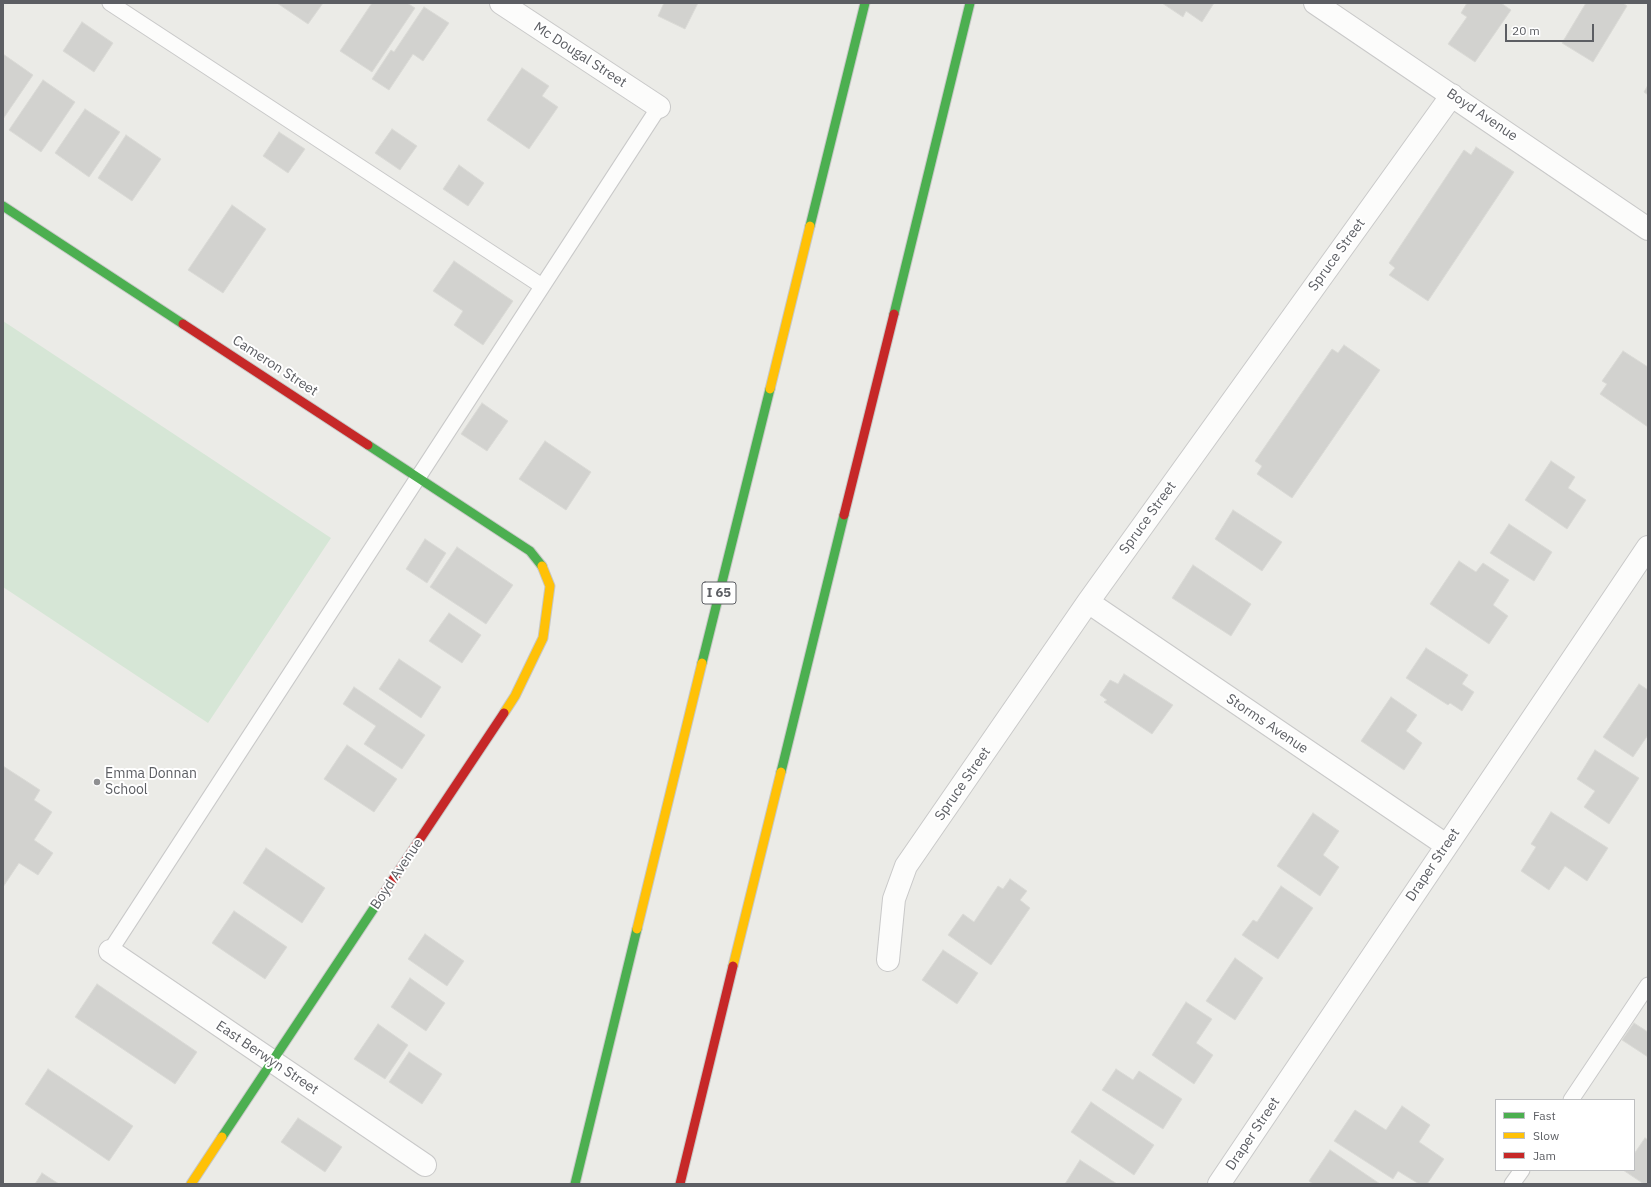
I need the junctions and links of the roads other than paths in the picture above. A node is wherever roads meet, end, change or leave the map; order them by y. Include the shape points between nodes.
1 (110, 3) edge
2 (501, 3) edge
3 (865, 3) edge
4 (970, 3) edge
5 (1315, 3) edge
6 (1452, 95) junction
7 (659, 107) joint
8 (3, 206) edge
9 (1648, 229) edge
10 (542, 286) junction
11 (418, 476) junction
12 (1648, 547) edge
13 (530, 551) joint
14 (1088, 602) junction
15 (1446, 845) junction
16 (110, 951) joint
17 (888, 960) dead end
18 (1648, 985) edge
19 (272, 1061) junction
20 (1572, 1099) edge
21 (425, 1165) dead end
22 (1521, 1171) edge
23 (191, 1184) edge
24 (575, 1184) edge
25 (680, 1184) edge
26 (1220, 1184) edge
27 (1512, 1184) edge

1 - 10 lane
2 - 7 street, Mc Dougal Street
3 - 24 main road, I 65
4 - 25 main road
5 - 6 street, Boyd Avenue
6 - 9 street, Boyd Avenue
6 - 14 street, Spruce Street
7 - 10 lane
8 - 11 main road, Cameron Street
10 - 11 lane
11 - 13 main road, Cameron Street
11 - 16 lane
12 - 15 street, Draper Street
13 - 19 main road, Boyd Avenue via 542,567 550,586 543,638 515,696
14 - 15 street, Storms Avenue
14 - 17 street, Spruce Street via 906,866 894,899
15 - 26 street, Draper Street
16 - 19 street, East Berwyn Street
18 - 20 lane
19 - 21 street, East Berwyn Street
19 - 23 main road, Boyd Avenue
22 - 27 lane

